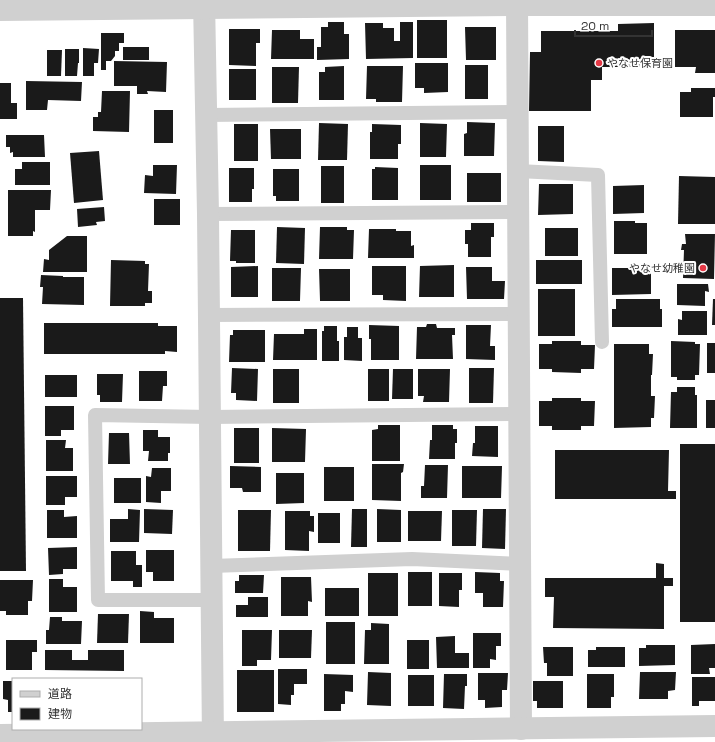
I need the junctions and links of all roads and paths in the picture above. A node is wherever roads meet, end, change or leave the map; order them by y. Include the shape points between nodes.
1 (517, 3) edge
2 (205, 4) edge
3 (715, 5) edge
4 (0, 10) edge
5 (518, 112) junction
6 (206, 115) junction
7 (518, 171) junction
8 (518, 212) junction
9 (208, 214) junction
10 (519, 314) junction
11 (209, 315) junction
12 (602, 342) dead end
13 (520, 414) junction
14 (210, 417) junction
15 (520, 564) junction
16 (211, 566) junction
17 (211, 600) junction
18 (715, 726) edge
19 (521, 729) junction
20 (0, 735) edge
21 (604, 735) edge
22 (213, 737) edge

1 - 2 street
1 - 3 street
1 - 5 street
2 - 4 street
2 - 6 street
5 - 6 lane
5 - 7 street
6 - 9 street
7 - 8 street
7 - 12 lane via 598,175
8 - 9 lane
8 - 10 street
9 - 11 street
10 - 11 lane
10 - 13 street
11 - 14 street
13 - 14 lane
13 - 15 street
14 - 16 street
14 - 17 lane via 95,415 98,600
15 - 16 lane via 412,559
15 - 19 street
16 - 17 street
17 - 22 street
18 - 21 street
19 - 21 street
19 - 22 street
20 - 22 street

